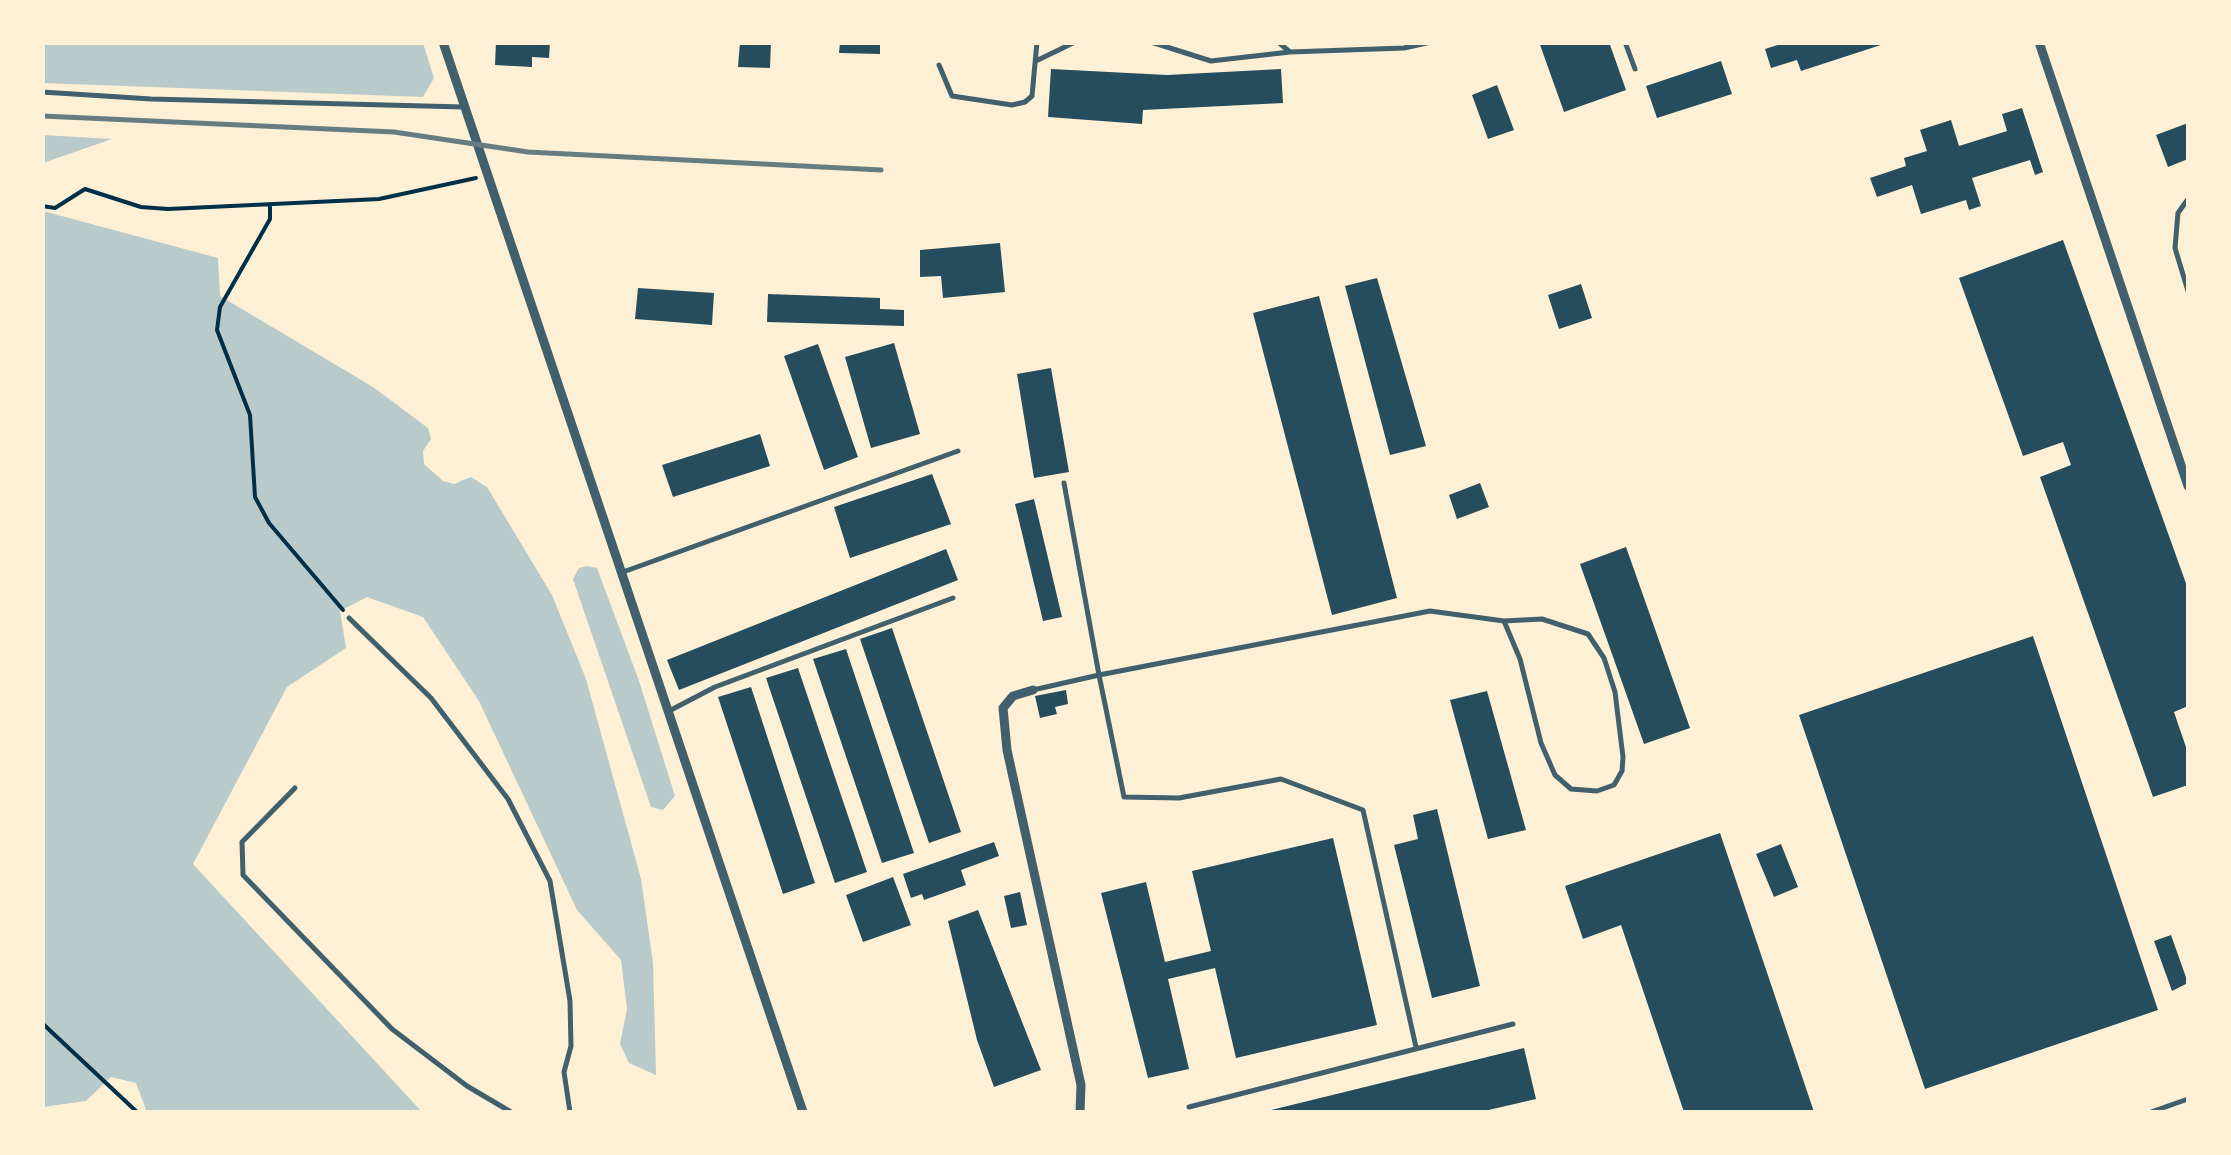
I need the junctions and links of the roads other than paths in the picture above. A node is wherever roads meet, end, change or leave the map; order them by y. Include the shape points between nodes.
1 (443, 42) edge
2 (1037, 42) edge
3 (1075, 42) edge
4 (1152, 42) edge
5 (1278, 42) edge
6 (1432, 42) edge
7 (1625, 42) edge
8 (2039, 42) edge
9 (1372, 46) edge
10 (1290, 52) junction
11 (1038, 60) junction
12 (939, 65) dead end
13 (1636, 69) dead end
14 (42, 92) edge
15 (466, 107) junction
16 (2188, 199) edge
17 (2188, 291) edge
18 (958, 451) dead end
19 (1064, 482) dead end
20 (2188, 486) edge
21 (623, 572) junction
22 (953, 598) dead end
23 (349, 618) road end
24 (1504, 621) junction
25 (1099, 675) junction
26 (1033, 690) joint
27 (669, 711) junction
28 (296, 788) dead end
29 (1513, 1024) dead end
30 (1416, 1047) junction
31 (2188, 1100) edge
32 (1188, 1107) dead end
33 (511, 1112) edge
34 (570, 1112) edge
35 (804, 1112) edge
36 (1080, 1112) edge
37 (2151, 1112) edge

1 - 15 street
2 - 11 lane
3 - 11 lane
4 - 10 lane via 1212,61
5 - 10 lane
6 - 9 lane
7 - 13 lane
8 - 20 street
9 - 10 lane
11 - 12 lane via 1032,96 1012,105 952,96
14 - 15 lane
15 - 21 street
16 - 17 lane via 2178,213 2175,248
18 - 21 lane
19 - 25 lane
21 - 27 street
22 - 27 lane
23 - 34 lane via 432,698 508,799 550,880 570,1000 564,1072
24 - 24 lane via 1542,619 1588,634 1615,692 1623,757 1614,784 1571,789 1554,775
24 - 25 lane via 1430,611
25 - 26 lane
25 - 30 lane via 1124,797 1179,798 1281,778 1363,810
26 - 36 street via 1003,708 1006,750 1081,1085
27 - 35 street
28 - 33 lane via 242,842 243,875 392,1029
29 - 30 lane
30 - 32 lane
31 - 37 lane

